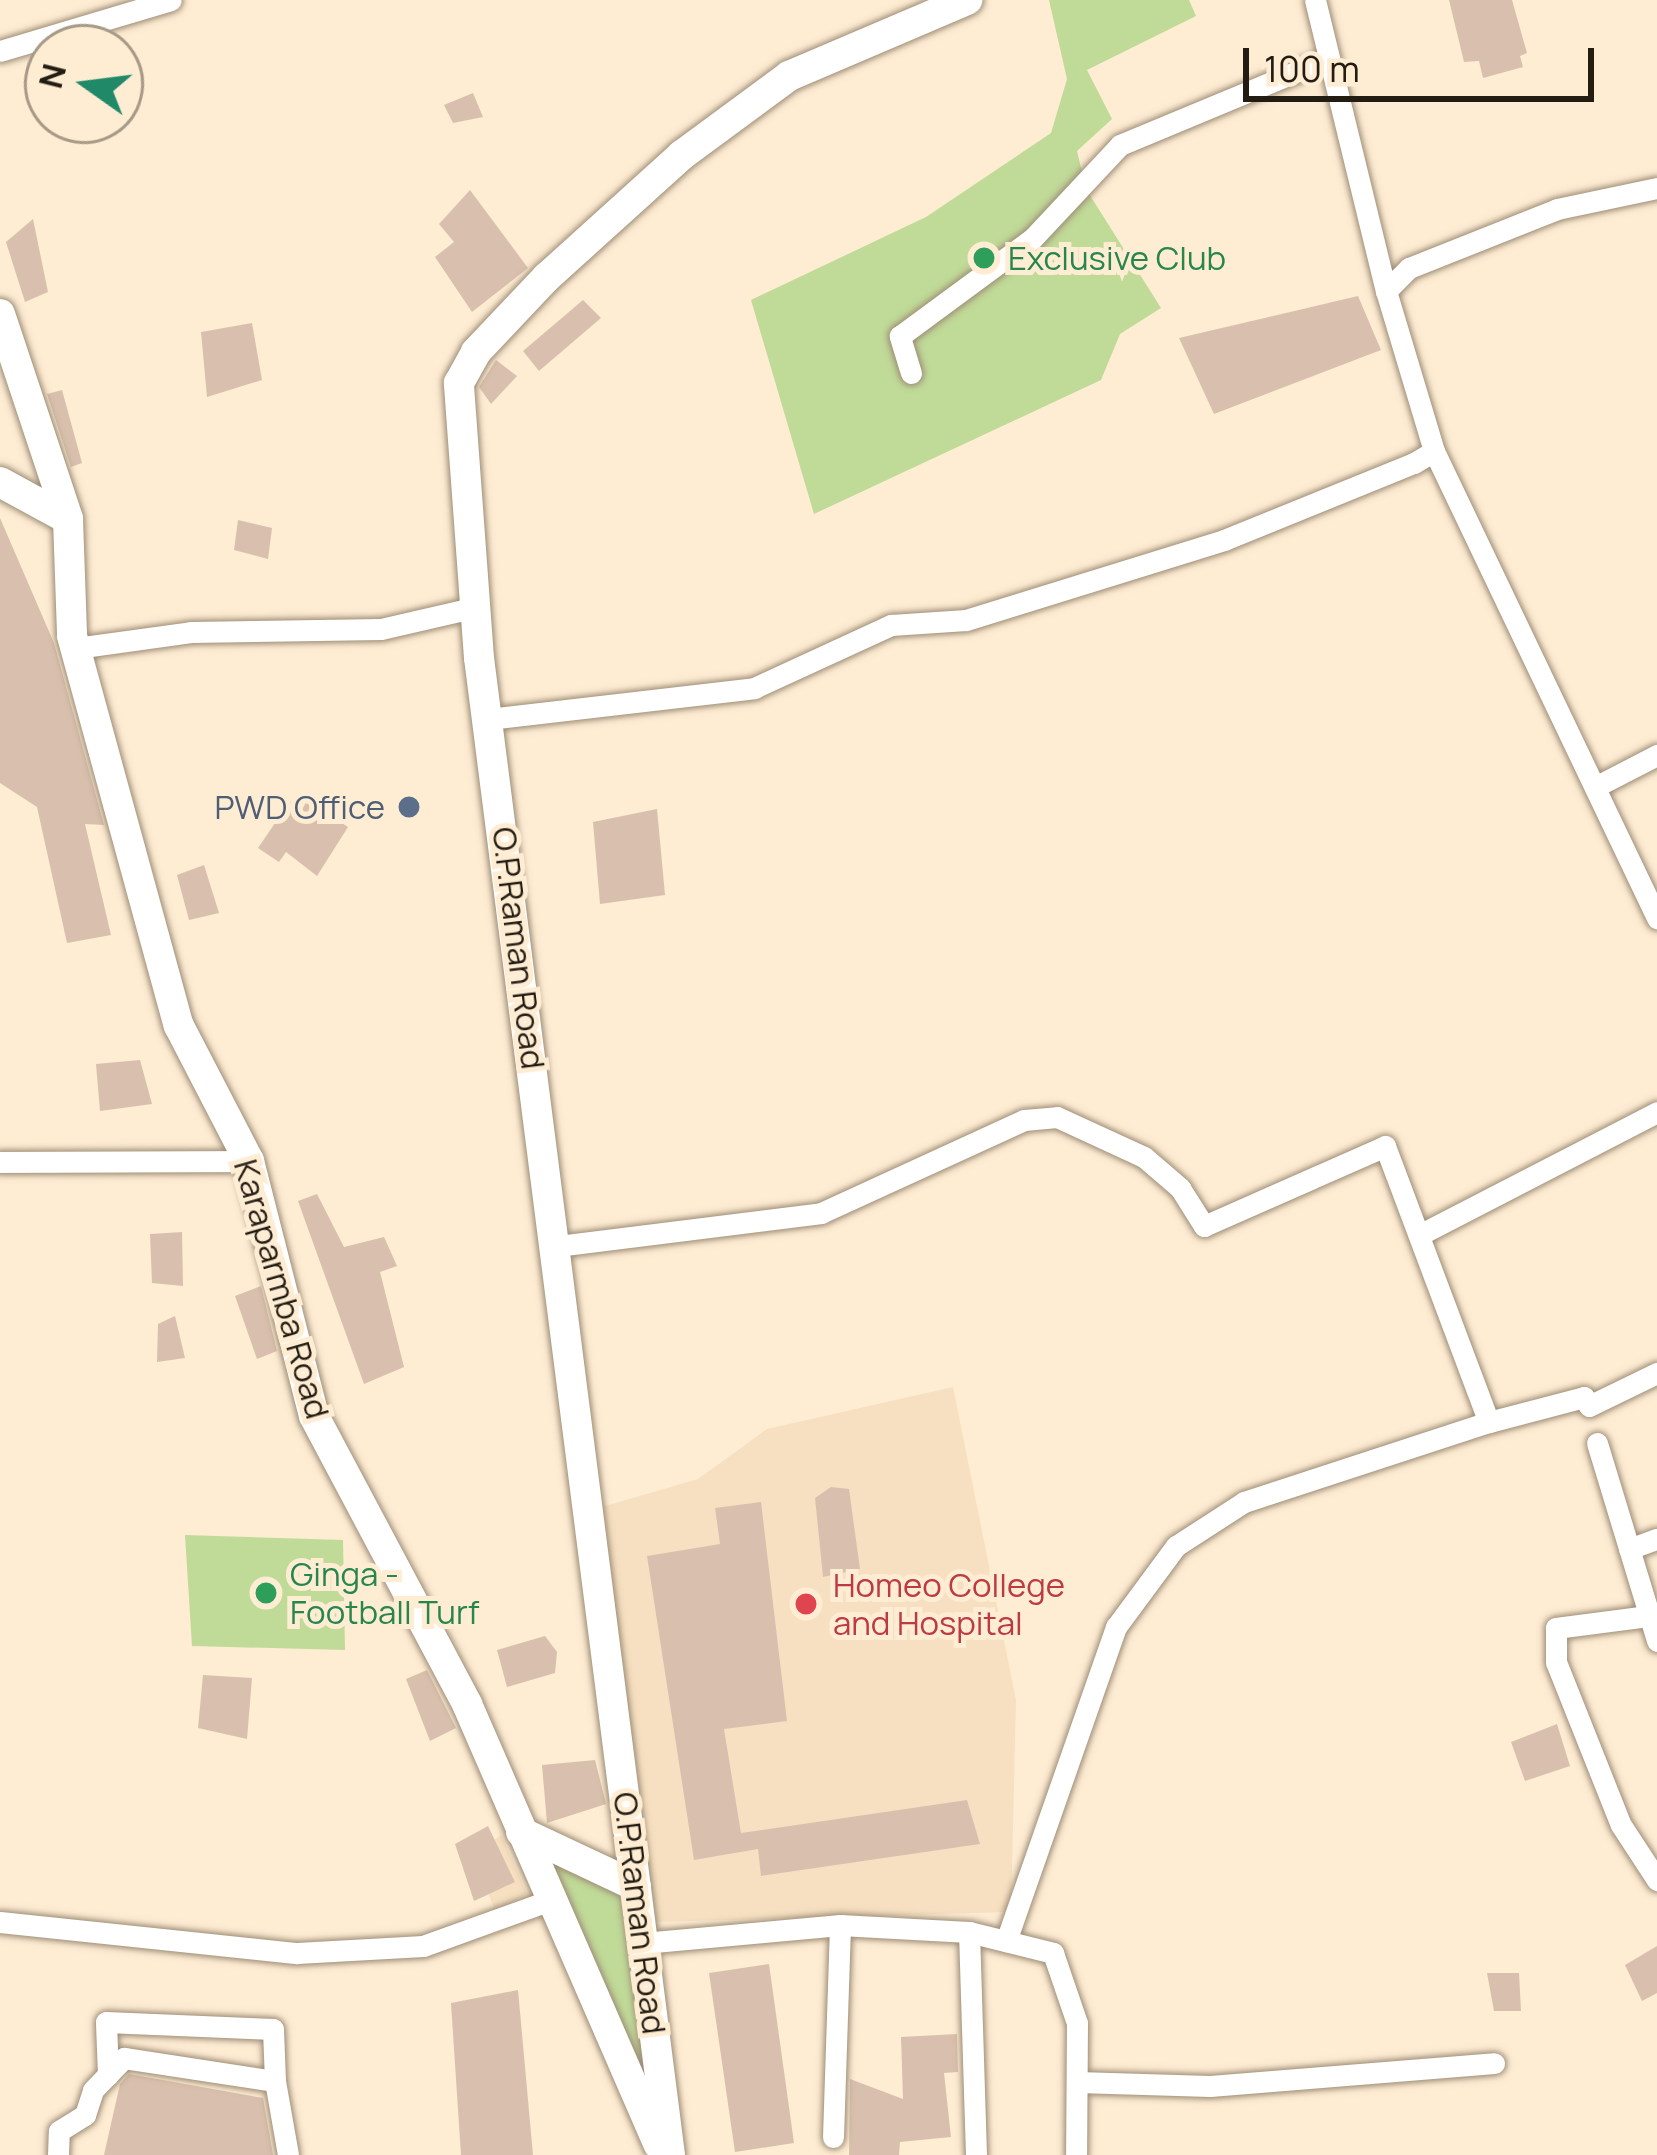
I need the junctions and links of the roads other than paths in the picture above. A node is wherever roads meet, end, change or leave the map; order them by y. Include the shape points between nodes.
1 (171, 0) edge
2 (967, 0) edge
3 (1315, 0) edge
4 (0, 51) edge
5 (1329, 58) junction
6 (1657, 188) edge
7 (1386, 291) junction
8 (0, 314) edge
9 (911, 373) dead end
10 (1435, 451) junction
11 (0, 482) edge
12 (68, 519) junction
13 (476, 607) junction
14 (76, 648) junction
15 (488, 719) junction
16 (1657, 754) edge
17 (1595, 787) junction
18 (1657, 918) edge
19 (1657, 1112) edge
20 (249, 1161) junction
21 (0, 1162) edge
22 (1418, 1235) junction
23 (557, 1246) junction
24 (1657, 1373) edge
25 (1489, 1422) junction
26 (1597, 1443) dead end
27 (1657, 1539) edge
28 (1629, 1550) junction
29 (1648, 1616) junction
30 (1657, 1641) edge
31 (521, 1832) junction
32 (1657, 1880) edge
33 (636, 1886) junction
34 (550, 1900) junction
35 (0, 1922) edge
36 (840, 1925) junction
37 (970, 1932) junction
38 (1006, 1941) junction
39 (643, 1942) junction
40 (1494, 2063) dead end
41 (108, 2075) junction
42 (274, 2081) junction
43 (1077, 2082) junction
44 (833, 2138) dead end
45 (58, 2155) edge
46 (288, 2155) edge
47 (666, 2155) edge
48 (976, 2155) edge
49 (1076, 2155) edge

1 - 4 street
2 - 13 street, O.P.Raman Road via 789,76 682,155 476,352 459,383
3 - 5 street
5 - 7 street
5 - 9 street via 1120,146 1034,238 900,336
6 - 7 street via 1557,209 1409,268
7 - 10 street
8 - 12 street, Karaparmba Road
10 - 15 street via 1224,540 966,620 891,625 754,688
10 - 17 street
11 - 12 street
12 - 14 street, Karaparmba Road
13 - 14 street via 380,628 191,632
13 - 15 street, O.P.Raman Road
14 - 20 street, Karaparmba Road via 179,1026
15 - 23 street, O.P.Raman Road
16 - 17 street
17 - 18 street
19 - 22 street
20 - 21 street
20 - 31 street, Karaparmba Road via 314,1416 467,1703
22 - 23 street via 1384,1146 1204,1226 1180,1188 1144,1157 1057,1117 1024,1120 821,1214
22 - 25 street
23 - 33 street, O.P.Raman Road
24 - 25 street via 1589,1406 1585,1397
25 - 38 street via 1244,1502 1176,1546 1116,1627
26 - 28 street
27 - 28 street
28 - 29 street
29 - 30 street
29 - 32 street via 1556,1628 1556,1662 1621,1825
31 - 33 street
31 - 34 street, Karaparmba Road
33 - 39 street, O.P.Raman Road
34 - 35 street via 423,1946 297,1953
34 - 47 street, Karaparmba Road
36 - 37 street
36 - 39 street
36 - 44 street
37 - 38 street
37 - 48 street
38 - 43 street via 1053,1953 1077,2024
39 - 47 street, O.P.Raman Road
40 - 43 street via 1210,2086
41 - 42 street via 124,2058
41 - 42 street via 106,2022 273,2029
41 - 45 street via 85,2115 59,2131
42 - 46 street
43 - 49 street

